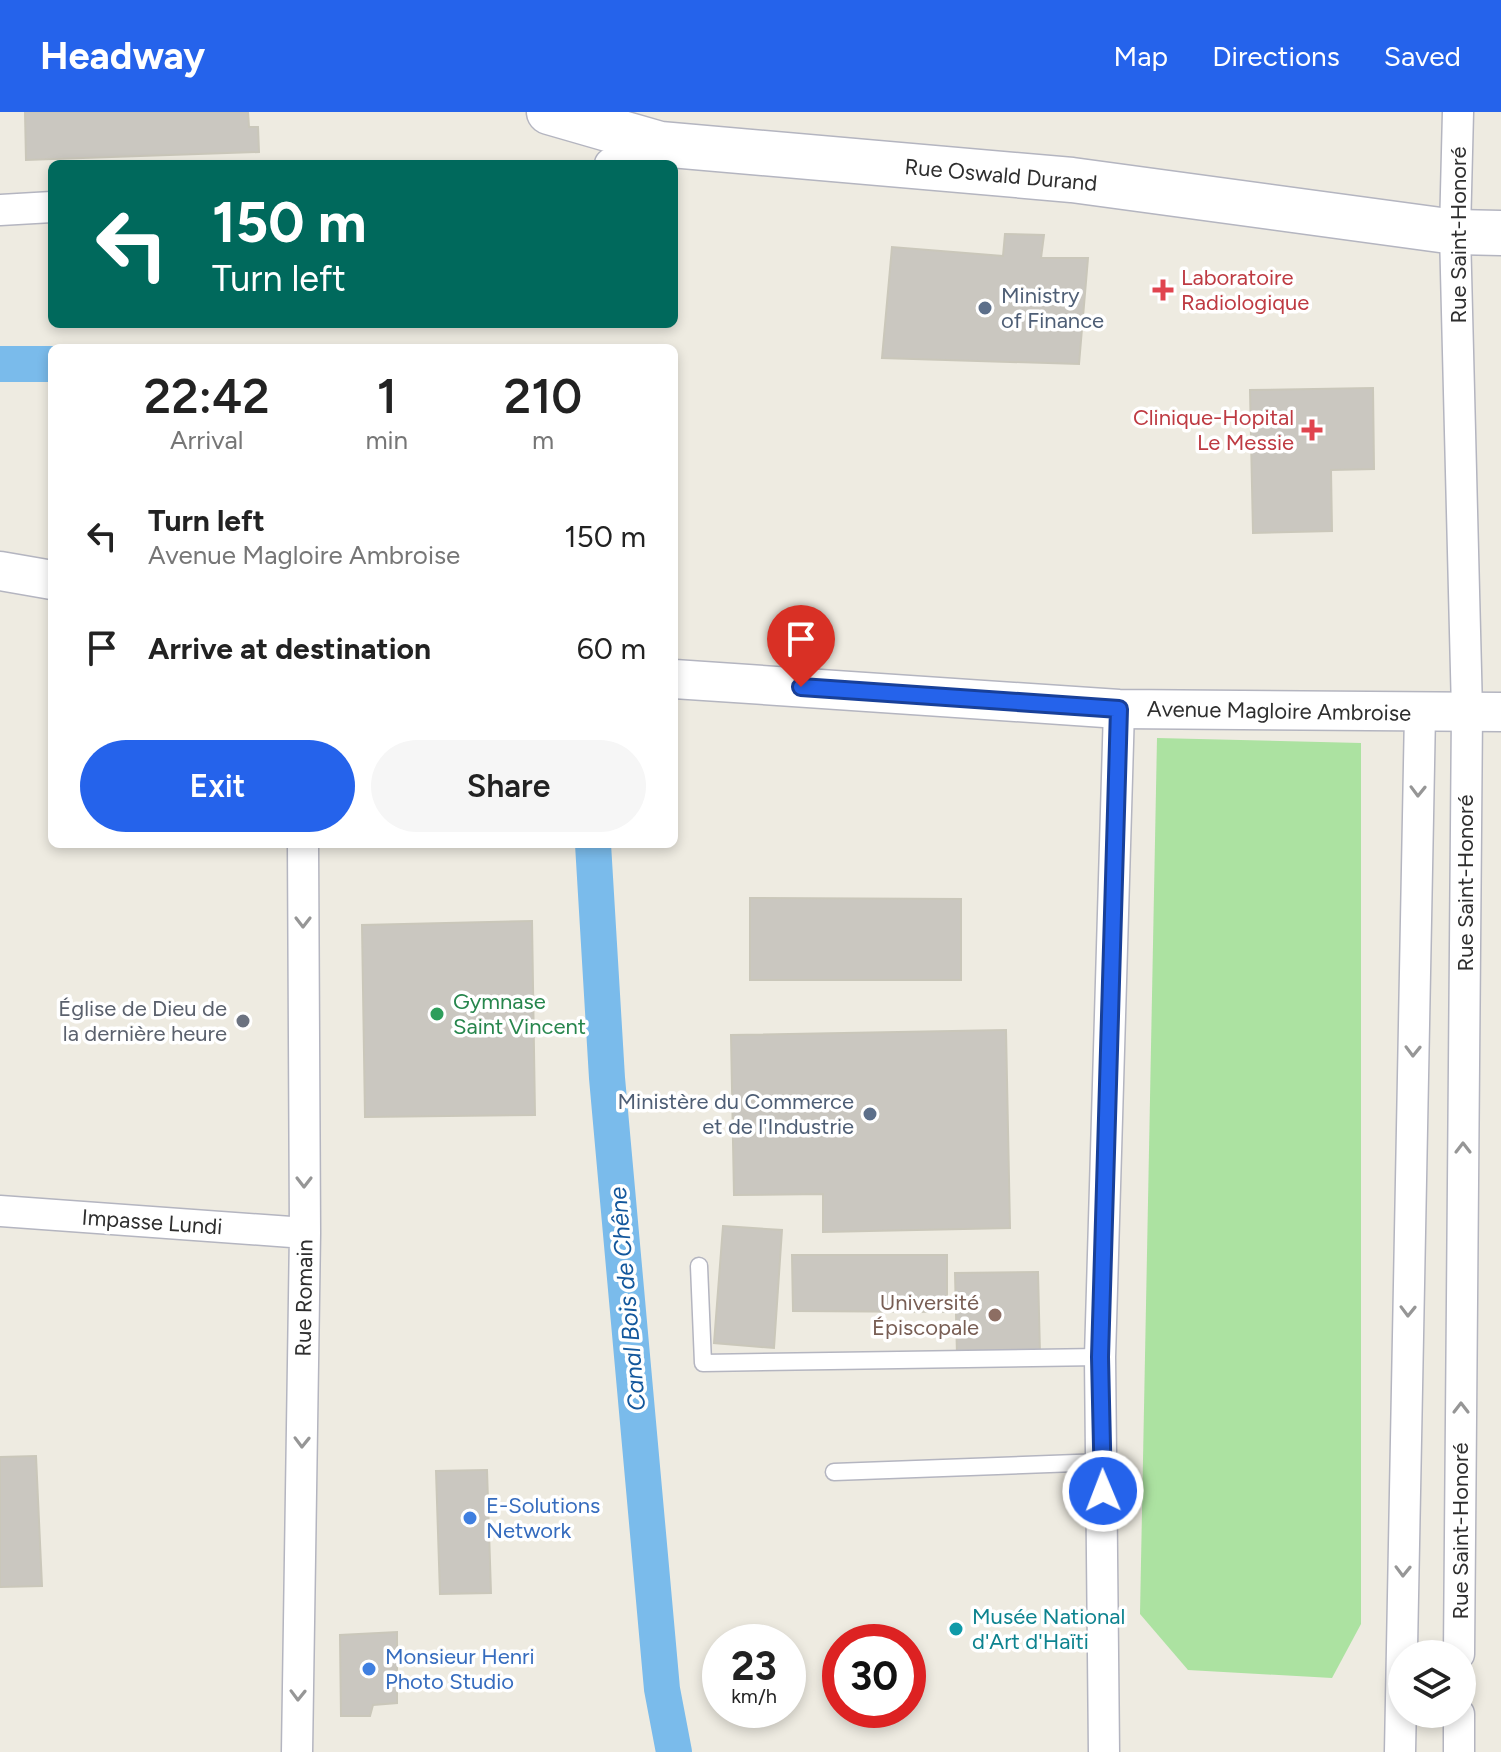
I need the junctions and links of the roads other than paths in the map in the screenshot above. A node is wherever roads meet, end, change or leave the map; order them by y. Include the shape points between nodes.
1 (549, 112) edge
2 (1458, 112) edge
3 (660, 144) junction
4 (620, 160) edge
5 (48, 207) edge
6 (0, 210) edge
7 (1455, 232) junction
8 (1501, 233) edge
9 (0, 571) edge
10 (48, 579) edge
11 (678, 679) edge
12 (1119, 709) junction
13 (1484, 712) edge
14 (1420, 713) junction
15 (303, 848) edge
16 (0, 1211) edge
17 (305, 1233) junction
18 (699, 1266) dead end
19 (1100, 1357) junction
20 (1103, 1462) junction
21 (834, 1472) dead end
22 (1459, 1640) edge
23 (1459, 1728) edge
24 (297, 1752) edge
25 (1104, 1752) edge
26 (1400, 1752) edge
27 (1459, 1752) edge

1 - 3 main road, Rue Oswald Durand
2 - 7 street, Rue Saint-Honoré
3 - 4 street
3 - 7 main road, Rue Oswald Durand via 1072,180
5 - 6 street
7 - 8 main road, Rue Oswald Durand
7 - 13 street, Rue Saint-Honoré
9 - 10 street
11 - 12 street, Avenue Magloire Ambroise
12 - 14 street, Avenue Magloire Ambroise
12 - 19 street
13 - 14 street, Avenue Magloire Ambroise
22 -> 13 street, Rue Saint-Honoré
14 -> 26 street
15 -> 17 street, Rue Romain
16 - 17 street, Impasse Lundi
17 -> 24 street, Rue Romain
18 - 19 lane via 703,1363
19 - 20 street
20 - 21 lane
20 - 25 street
23 - 27 street

